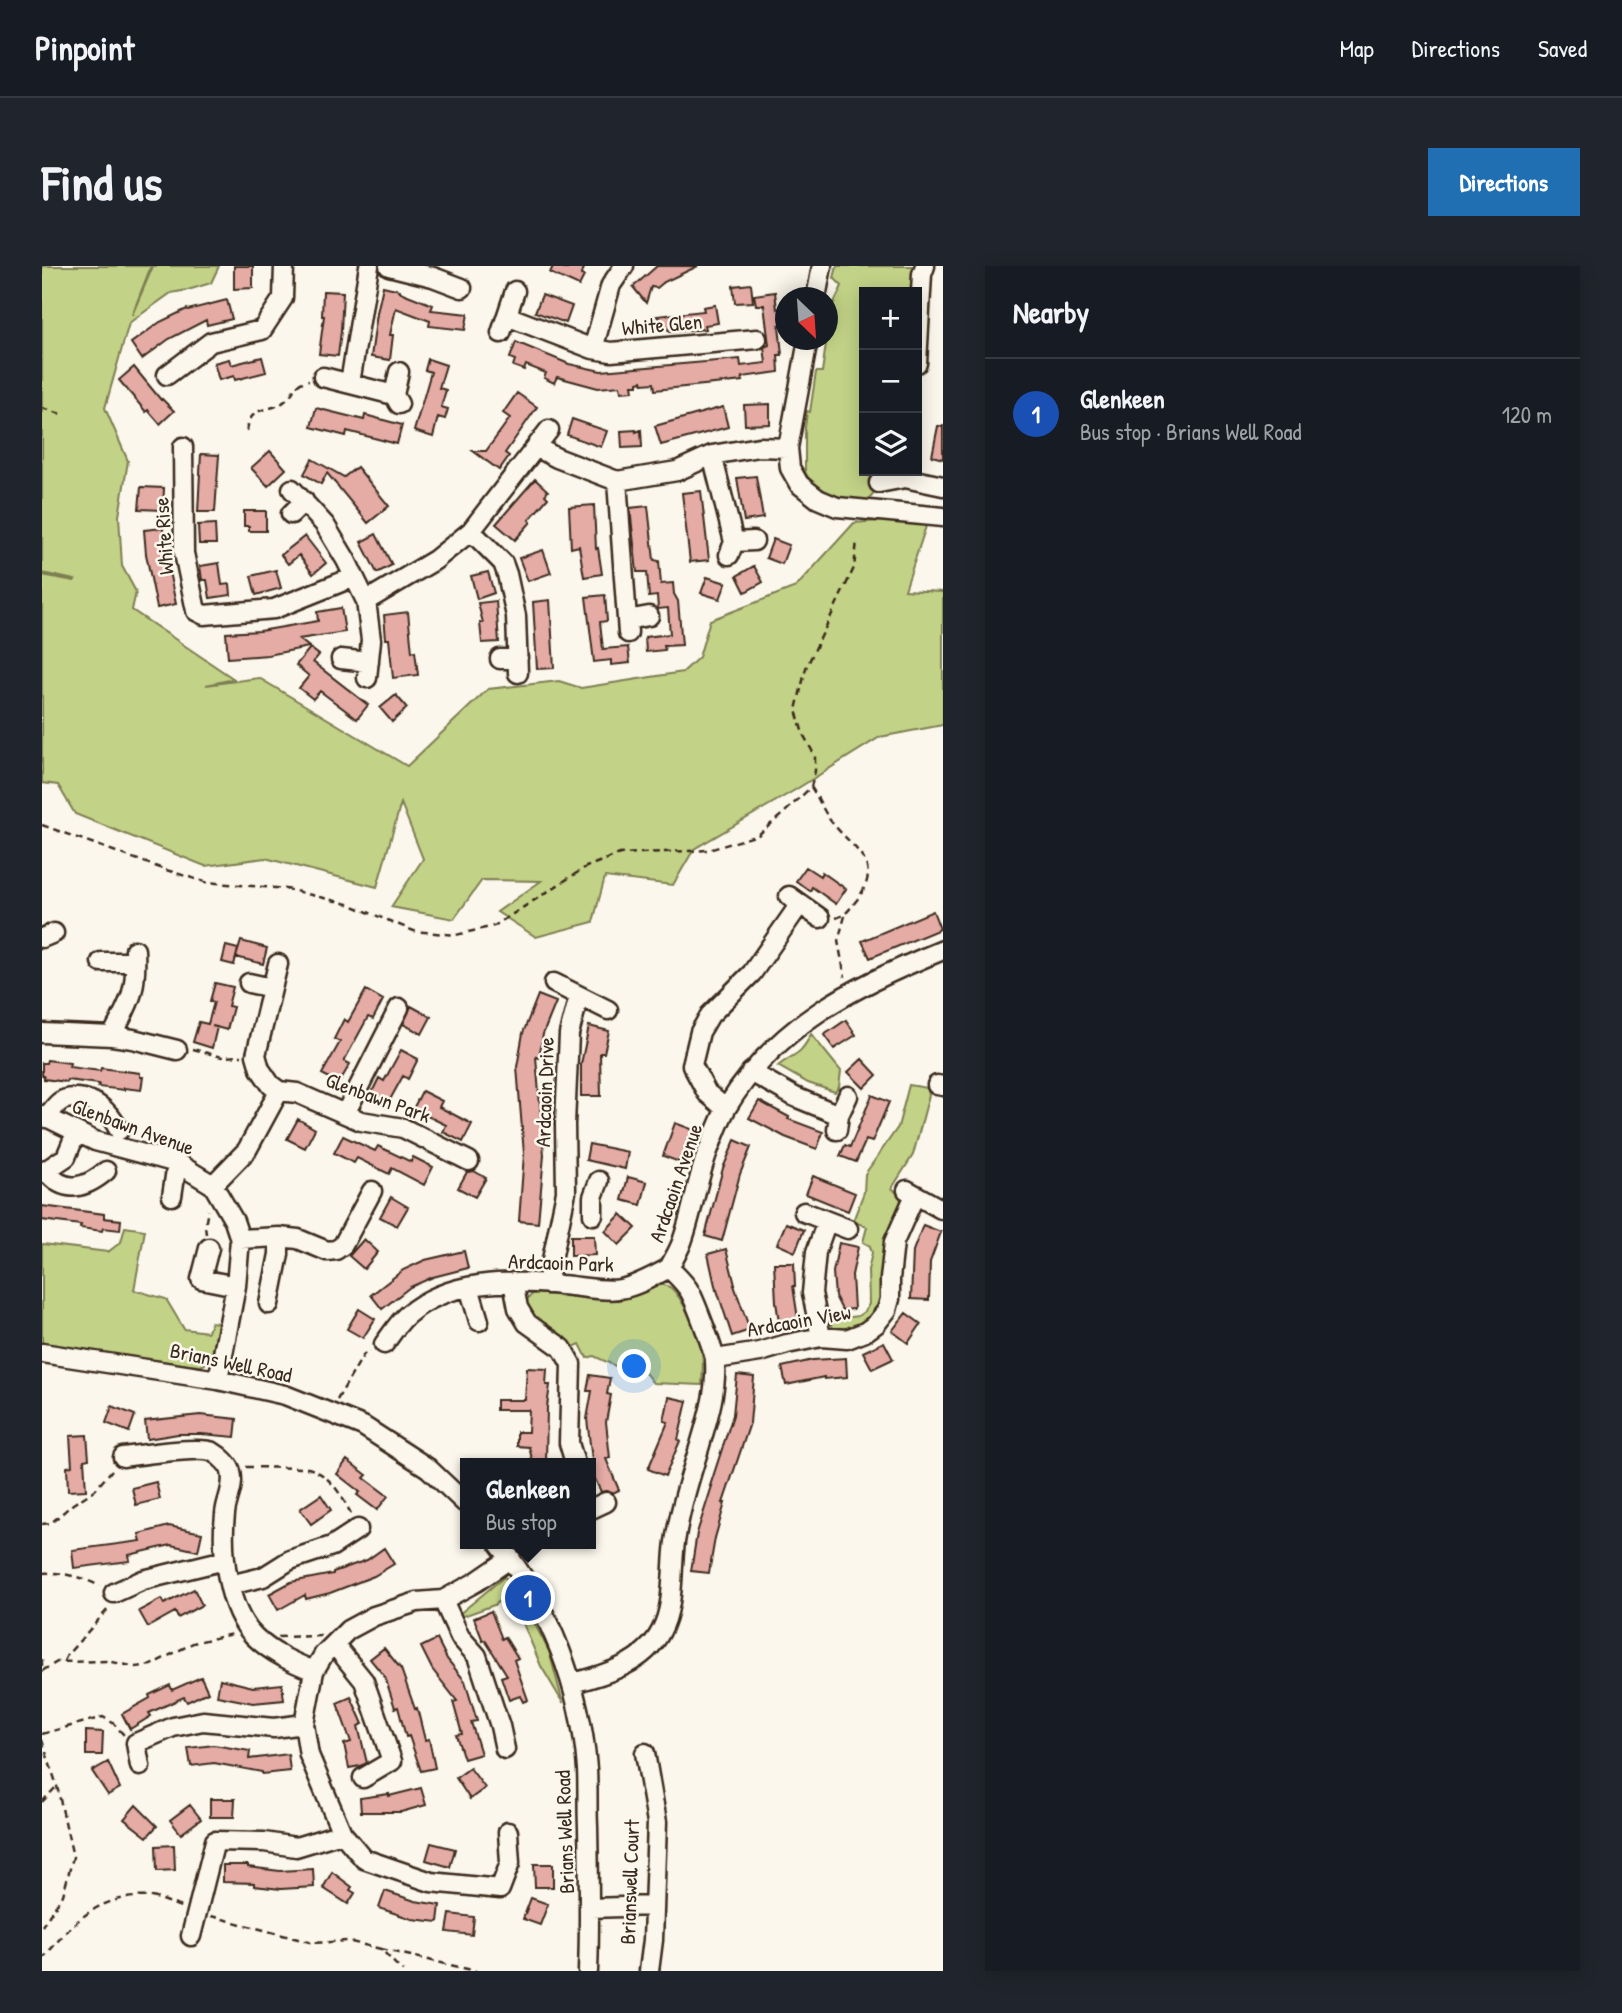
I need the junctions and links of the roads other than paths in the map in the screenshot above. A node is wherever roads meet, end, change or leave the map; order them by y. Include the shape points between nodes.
1 (284, 266) edge
2 (369, 266) edge
3 (388, 266) edge
4 (624, 266) edge
5 (822, 266) edge
6 (925, 266) edge
7 (435, 271) edge
8 (818, 287) edge
9 (462, 288) dead end
10 (515, 291) dead end
11 (757, 339) dead end
12 (593, 349) junction
13 (806, 350) edge
14 (918, 350) edge
15 (399, 372) dead end
16 (167, 375) dead end
17 (323, 377) road end
18 (351, 383) junction
19 (549, 430) dead end
20 (536, 447) junction
21 (788, 448) junction
22 (712, 455) junction
23 (178, 456) dead end
24 (900, 476) edge
25 (911, 476) edge
26 (617, 481) junction
27 (879, 484) dead end
28 (943, 486) edge
29 (296, 502) dead end
30 (943, 517) edge
31 (471, 531) junction
32 (754, 541) dead end
33 (354, 577) junction
34 (366, 601) junction
35 (649, 616) dead end
36 (341, 659) dead end
37 (512, 663) dead end
38 (820, 918) road end
39 (942, 954) edge
40 (102, 962) dead end
41 (278, 964) dead end
42 (249, 983) dead end
43 (554, 983) dead end
44 (272, 988) junction
45 (579, 996) junction
46 (399, 1008) dead end
47 (608, 1010) dead end
48 (42, 1033) edge
49 (386, 1034) junction
50 (112, 1036) junction
51 (404, 1042) dead end
52 (177, 1051) road end
53 (751, 1072) junction
54 (279, 1091) junction
55 (848, 1096) dead end
56 (726, 1109) junction
57 (345, 1114) junction
58 (44, 1116) edge
59 (119, 1130) dead end
60 (76, 1133) junction
61 (460, 1162) dead end
62 (177, 1163) junction
63 (106, 1171) dead end
64 (44, 1172) edge
65 (213, 1185) junction
66 (372, 1191) dead end
67 (566, 1192) junction
68 (172, 1196) dead end
69 (595, 1198) dead end
70 (941, 1209) dead end
71 (804, 1212) dead end
72 (358, 1217) junction
73 (827, 1221) junction
74 (375, 1226) dead end
75 (848, 1229) dead end
76 (279, 1237) junction
77 (240, 1239) junction
78 (209, 1248) road end
79 (669, 1268) junction
80 (513, 1282) junction
81 (547, 1283) junction
82 (236, 1286) junction
83 (469, 1287) junction
84 (270, 1304) dead end
85 (479, 1321) dead end
86 (821, 1337) junction
87 (384, 1344) road end
88 (42, 1353) edge
89 (716, 1359) junction
90 (218, 1380) junction
91 (123, 1457) road end
92 (574, 1458) edge
93 (460, 1498) edge
94 (358, 1528) road end
95 (503, 1549) edge
96 (511, 1558) junction
97 (225, 1560) junction
98 (230, 1585) junction
99 (114, 1593) road end
100 (443, 1600) junction
101 (338, 1640) junction
102 (314, 1671) junction
103 (572, 1682) junction
104 (304, 1724) junction
105 (505, 1749) dead end
106 (645, 1753) dead end
107 (139, 1766) dead end
108 (363, 1778) dead end
109 (342, 1832) junction
110 (508, 1832) dead end
111 (654, 1906) junction
112 (590, 1908) junction
113 (191, 1936) dead end
114 (589, 1971) edge
115 (649, 1971) edge

1 - 16 street via 283,298 262,330 211,342 187,370
2 - 18 street
3 - 7 street
4 - 12 street, White Glen via 611,285
5 - 8 street
6 - 14 street
7 - 9 street
10 - 12 street, White Glen via 504,324
11 - 12 street, White Glen via 733,334 611,352
13 - 21 street
15 - 18 street via 396,399
17 - 18 street
19 - 20 street
20 - 26 street
20 - 31 street
21 - 22 street via 759,447
21 - 30 street via 790,468 799,484 832,505
22 - 26 street via 677,471
22 - 32 street via 732,548
23 - 33 street, White Rise via 184,553 196,611 204,615 274,609
24 - 27 street
25 - 28 street
26 - 35 street via 628,627
29 - 33 street via 325,526
31 - 34 street via 435,560
31 - 37 street via 503,563 507,574 516,616
33 - 34 street
34 - 36 street via 371,640 368,670
38 - 56 street via 795,900 752,973 699,1032 692,1065 706,1093
39 - 53 street, Ardcaoin Avenue via 848,992 817,1011
40 - 50 street via 135,956 131,999
41 - 44 street
42 - 44 street
43 - 45 street
44 - 54 street via 256,1055 260,1069
45 - 47 street
45 - 67 street, Ardcaoin Drive via 569,1034
46 - 49 street
48 - 50 street
49 - 51 street
49 - 57 street
50 - 52 street
53 - 55 street via 838,1122
53 - 56 street, Ardcaoin Avenue
54 - 57 street, Glenbawn Park via 297,1093
54 - 65 street via 247,1150
56 - 79 street, Ardcaoin Avenue via 707,1154 683,1241
57 - 61 street, Glenbawn Park via 403,1128
58 - 59 street via 59,1102 84,1098 97,1103
58 - 60 street, Glenbawn Avenue
60 - 62 street, Glenbawn Avenue
60 - 64 street via 66,1157
62 - 65 street, Glenbawn Avenue
62 - 68 street
63 - 64 street via 81,1186 55,1182
65 - 77 street, Glenbawn Avenue
66 - 72 street
67 - 69 street
67 - 81 street, Ardcaoin Drive
70 - 86 street, Ardcaoin View via 910,1192 894,1242 887,1310 865,1332 847,1339
71 - 73 street
72 - 74 street
72 - 76 street via 336,1250
73 - 75 street
73 - 86 street via 816,1252 812,1293
76 - 77 street
76 - 84 street
77 - 82 street, Glenbawn Avenue
78 - 82 street via 201,1279
79 - 81 street, Ardcaoin Park via 619,1289
79 - 89 street, Ardcaoin Avenue via 690,1291
80 - 81 street, Ardcaoin Park
80 - 83 street, Ardcaoin Park
80 - 92 street via 518,1308 527,1323 562,1348 571,1364 569,1443
82 - 90 street, Glenbawn Avenue
83 - 85 street
83 - 87 street, Ardcaoin Park via 422,1304
86 - 89 street, Ardcaoin View
88 - 90 street, Brians Well Road
89 - 103 street, Ardcaoin Avenue via 712,1403 683,1502 662,1630 634,1660
90 - 93 street, Brians Well Road via 285,1395 363,1426 428,1468
91 - 97 street via 212,1451 226,1463 232,1488 225,1513
94 - 98 street via 332,1546 290,1560 263,1577
95 - 96 street, Brians Well Road
96 - 100 street
96 - 103 street, Brians Well Road via 543,1612
97 - 98 street
97 - 99 street via 143,1580
98 - 102 street via 235,1607 251,1633 278,1655
100 - 101 street via 417,1602 374,1616
100 - 105 street via 460,1637 477,1656
101 - 102 street
101 - 108 street via 364,1681 392,1761
102 - 104 street
103 - 112 street, Brians Well Road via 587,1766
104 - 107 street via 274,1728 203,1721 173,1727 136,1743
104 - 109 street via 309,1755
106 - 111 street, Brianswell Court via 657,1822
109 - 110 street via 364,1859 431,1882 500,1889 510,1863
109 - 113 street via 296,1847 215,1841
111 - 112 street
111 - 115 street, Brianswell Court
112 - 114 street, Brians Well Road

